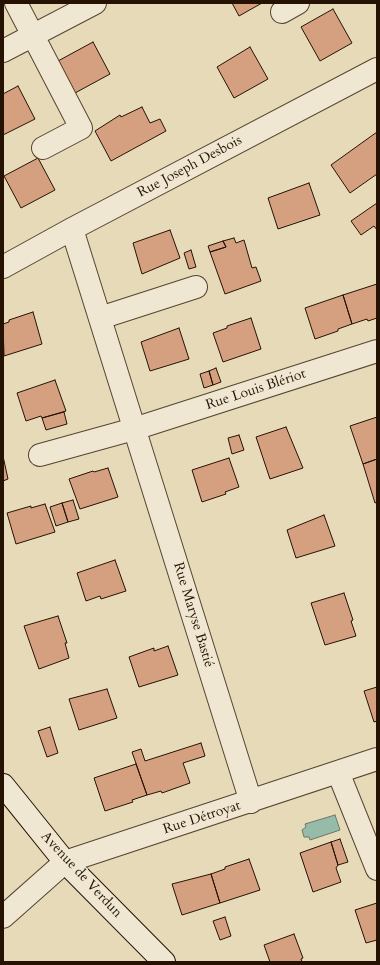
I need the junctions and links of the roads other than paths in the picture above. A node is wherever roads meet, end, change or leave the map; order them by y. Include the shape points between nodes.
1 (16, 3) edge
2 (95, 3) edge
3 (33, 36) junction
4 (3, 51) edge
5 (377, 69) edge
6 (43, 148) dead end
7 (72, 229) junction
8 (3, 267) edge
9 (196, 287) dead end
10 (100, 318) junction
11 (377, 351) edge
12 (134, 429) junction
13 (40, 455) dead end
14 (377, 759) edge
15 (338, 772) junction
16 (3, 785) edge
17 (251, 802) junction
18 (65, 862) junction
19 (377, 869) edge
20 (3, 917) edge
21 (164, 962) edge

1 - 3 street
2 - 3 street
3 - 4 street
3 - 6 street via 81,128
5 - 7 street, Rue Joseph Desbois
7 - 8 street, Rue Joseph Desbois
7 - 10 street, Rue Maryse Bastié
9 - 10 street
10 - 12 street, Rue Maryse Bastié
11 - 12 street, Rue Louis Blériot
12 - 13 street
12 - 17 street, Rue Maryse Bastié
14 - 15 street, Rue Détroyat
15 - 17 street, Rue Détroyat
15 - 19 street
16 - 18 street, Avenue de Verdun
17 - 18 street, Rue Détroyat
18 - 20 street
18 - 21 street, Avenue de Verdun

